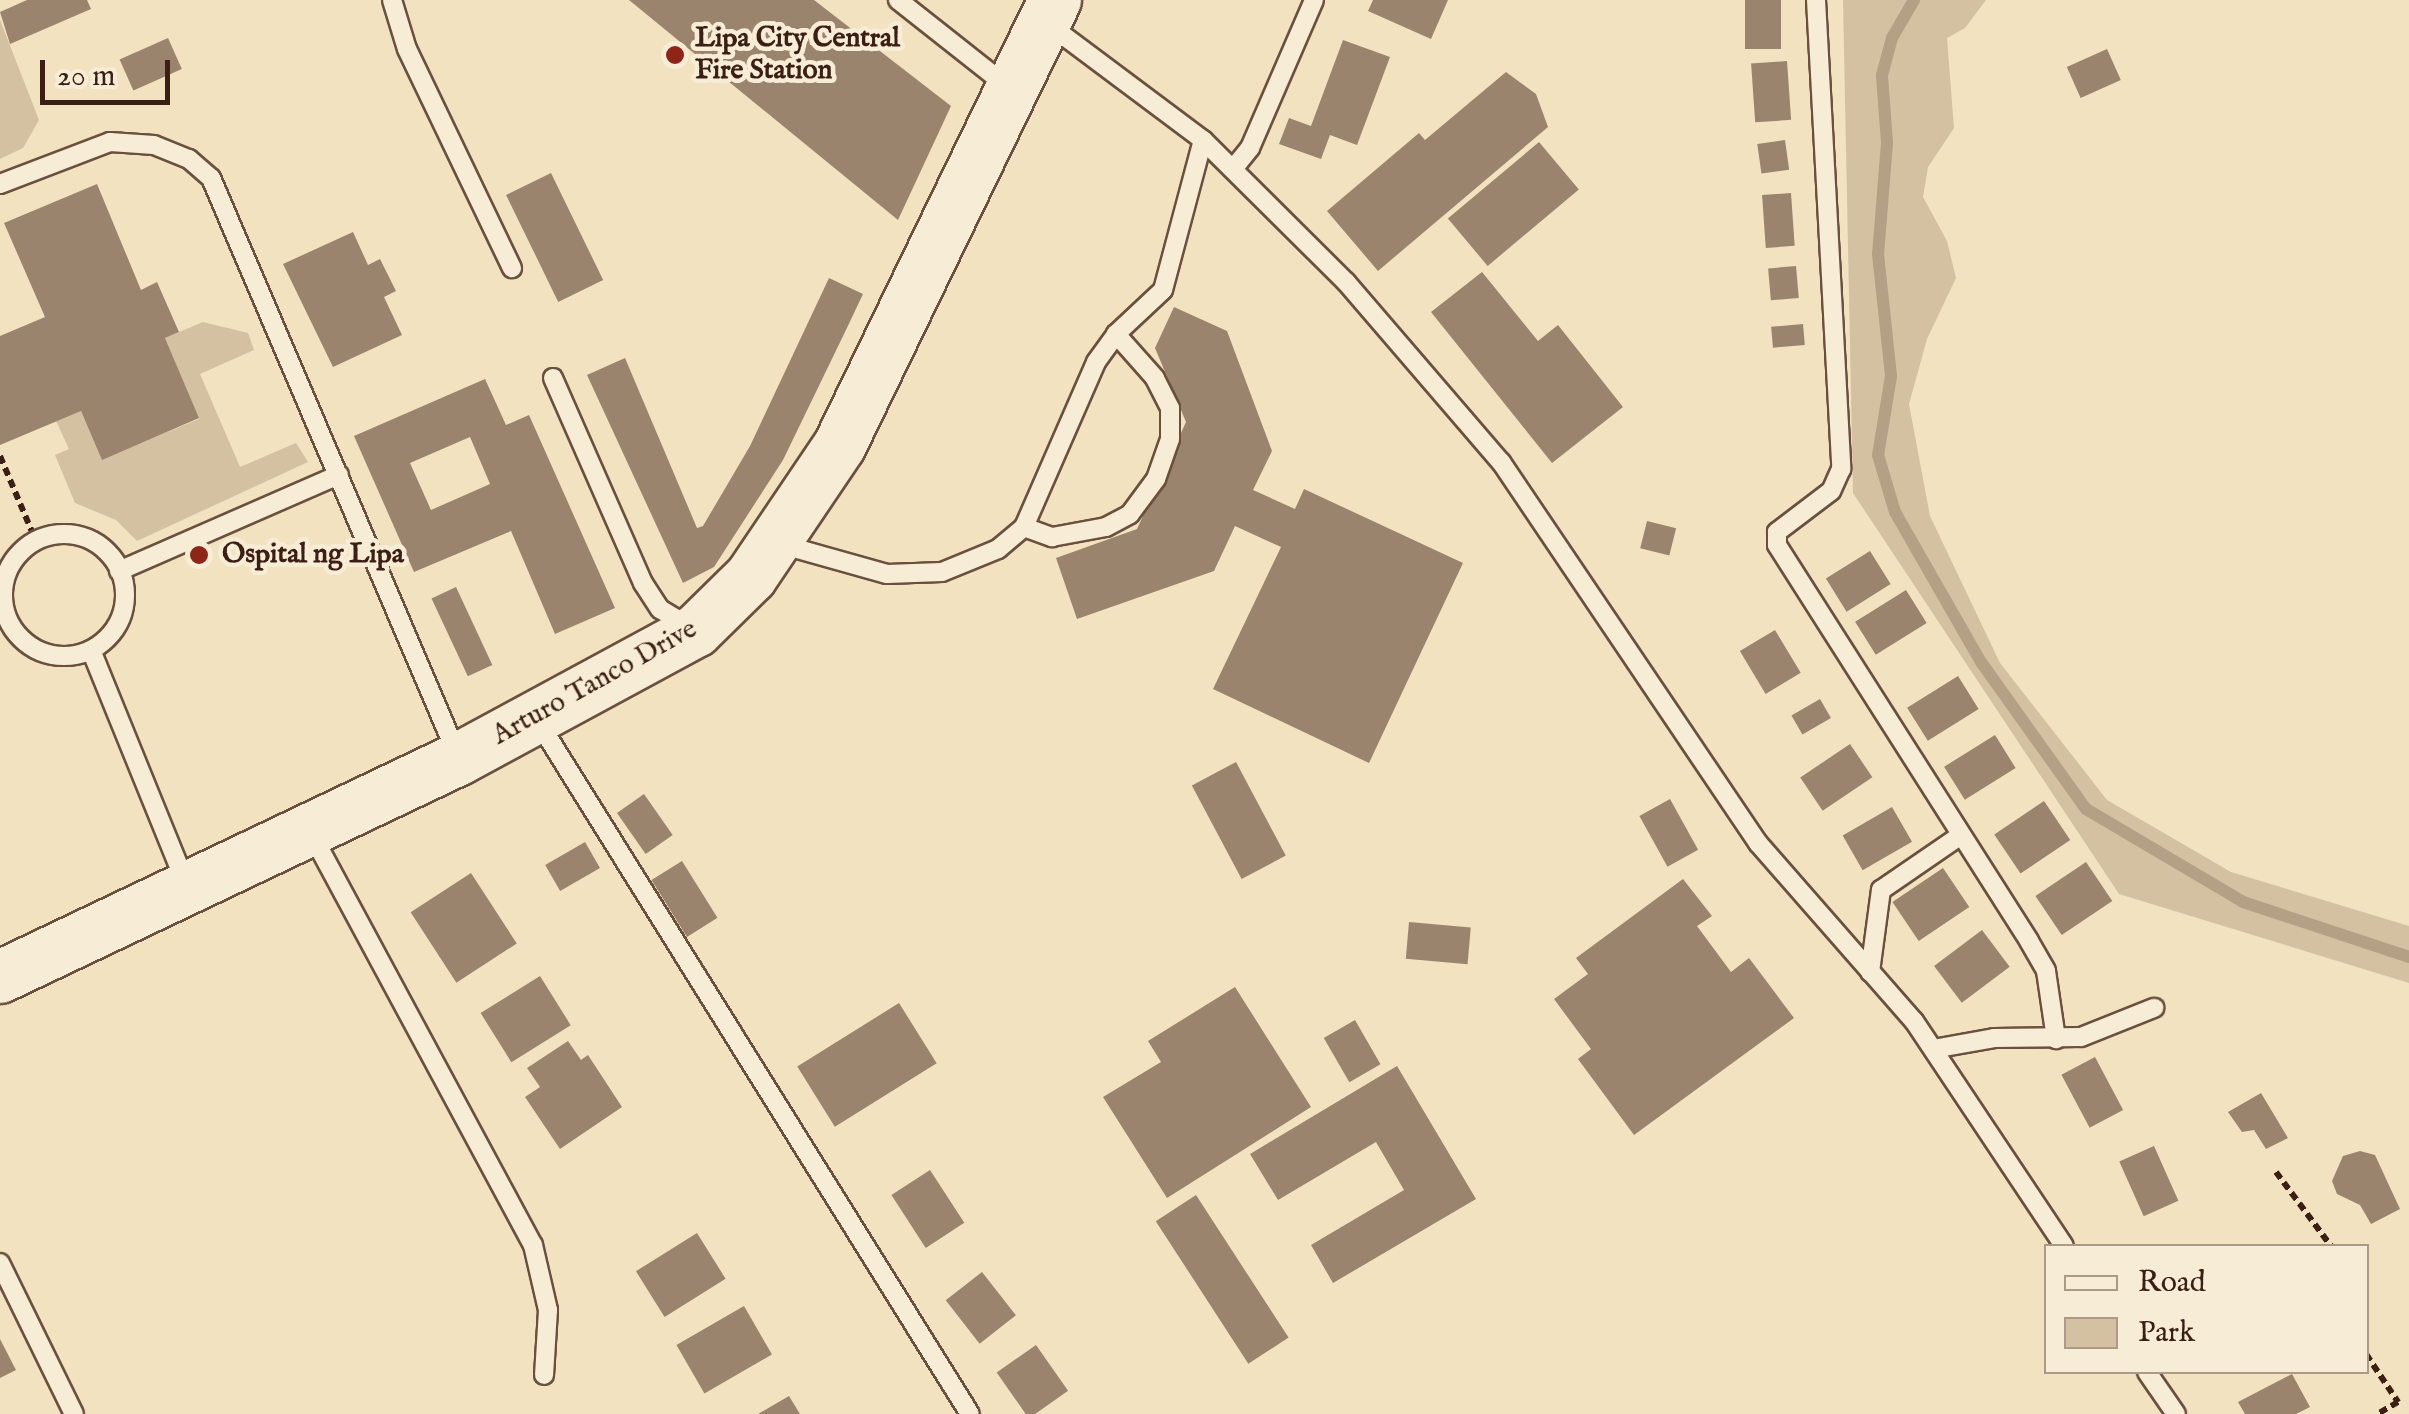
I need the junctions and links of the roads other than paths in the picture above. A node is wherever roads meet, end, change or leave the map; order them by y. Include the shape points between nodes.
1 (392, 0) edge
2 (898, 0) edge
3 (1314, 0) edge
4 (1816, 0) edge
5 (1050, 11) edge
6 (1012, 89) junction
7 (1204, 140) junction
8 (1233, 169) junction
9 (0, 184) edge
10 (512, 268) dead end
11 (1116, 334) junction
12 (553, 378) dead end
13 (339, 474) junction
14 (1024, 527) junction
15 (774, 542) junction
16 (119, 572) junction
17 (4, 624) edge
18 (696, 631) junction
19 (92, 650) junction
20 (536, 718) junction
21 (459, 758) junction
22 (309, 828) junction
23 (1958, 837) junction
24 (187, 887) junction
25 (1870, 972) junction
26 (0, 976) edge
27 (2154, 1008) dead end
28 (2056, 1039) junction
29 (1934, 1049) junction
30 (2063, 1244) edge
31 (0, 1263) edge
32 (544, 1374) dead end
33 (2148, 1374) edge
34 (74, 1414) edge
35 (970, 1414) edge
36 (2176, 1414) edge

1 - 10 lane via 407,48
2 - 6 lane
3 - 8 lane via 1250,148
4 - 23 lane via 1841,469 1831,491 1777,532 1777,545 1806,581
5 - 6 street, Arturo Tanco Drive
5 - 7 lane
6 - 15 street, Arturo Tanco Drive via 840,445
7 - 8 lane
7 - 11 lane via 1164,290
8 - 25 lane via 1346,282 1501,462 1758,843
9 - 13 lane via 110,142 154,145 189,159 212,178
11 - 14 lane via 1096,362
11 - 14 lane via 1155,378 1170,408 1170,438 1156,479 1130,514 1106,527 1052,537
12 - 18 lane via 642,583 660,609
13 - 16 lane
13 - 21 lane
14 - 15 lane via 998,548 942,572 887,574
15 - 18 street, Arturo Tanco Drive via 751,578
16 - 17 lane via 111,554 81,535 35,539 16,555 2,588
16 - 19 lane via 126,585 122,620
17 - 19 lane via 30,648 65,658
18 - 20 street, Arturo Tanco Drive
19 - 24 lane
20 - 21 street, Arturo Tanco Drive
20 - 35 lane
21 - 22 street, Arturo Tanco Drive
22 - 24 street, Arturo Tanco Drive
22 - 32 lane via 534,1246 548,1310
23 - 25 lane via 1882,890
23 - 28 lane via 2046,972
24 - 26 street, Arturo Tanco Drive
25 - 29 lane
27 - 28 lane via 2101,1031
28 - 29 lane via 1994,1038
29 - 30 lane
31 - 34 lane
33 - 36 lane

